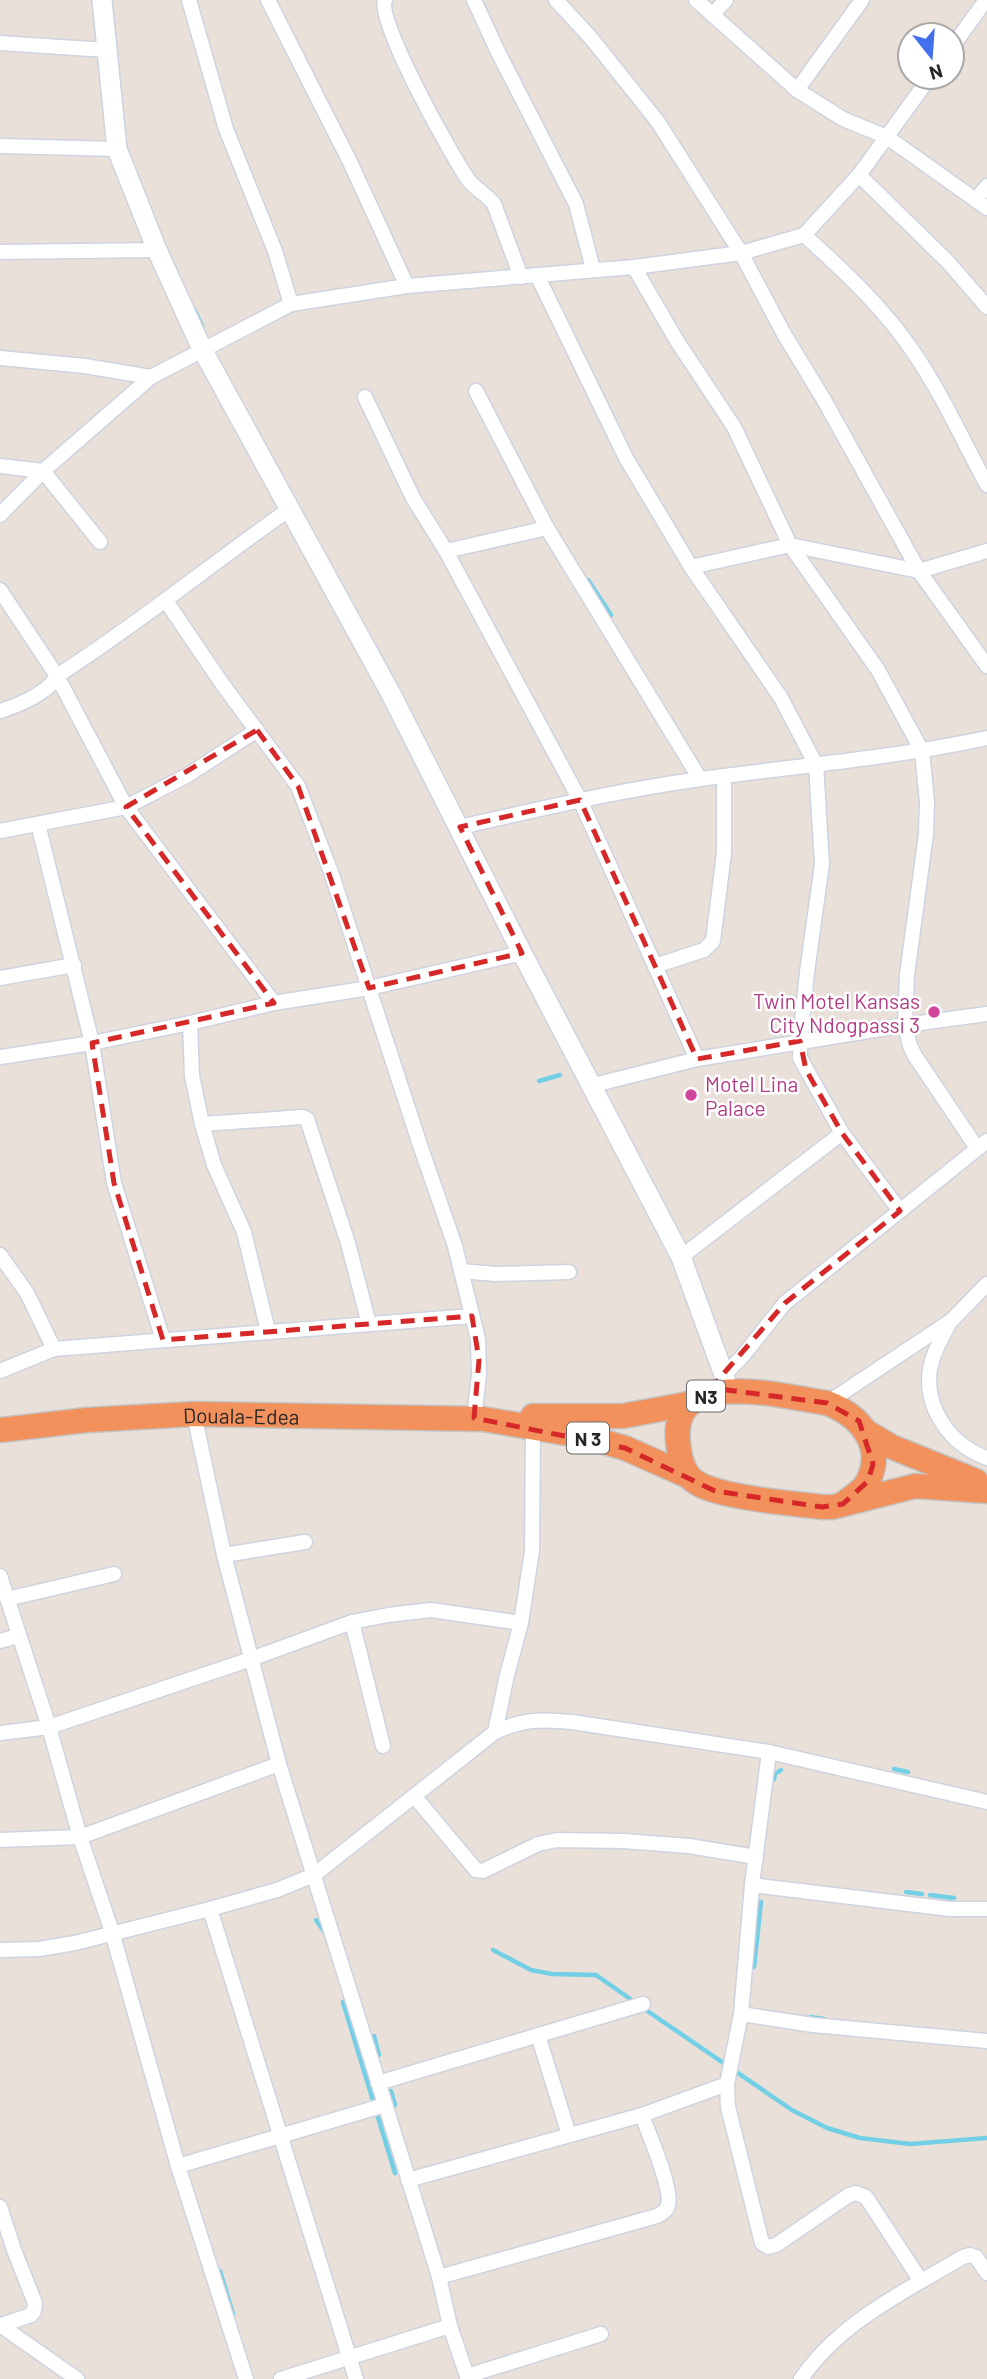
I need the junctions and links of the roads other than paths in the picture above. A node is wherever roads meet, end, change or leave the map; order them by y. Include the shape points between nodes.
1 (102, 0) edge
2 (189, 0) edge
3 (268, 0) edge
4 (385, 0) edge
5 (555, 0) edge
6 (696, 0) edge
7 (726, 0) edge
8 (862, 0) edge
9 (986, 0) edge
10 (477, 1) edge
11 (712, 15) junction
12 (966, 28) edge
13 (0, 43) edge
14 (106, 50) junction
15 (797, 90) junction
16 (920, 91) edge
17 (887, 136) junction
18 (0, 146) edge
19 (117, 149) junction
20 (859, 175) junction
21 (987, 187) edge
22 (981, 204) edge
23 (804, 235) junction
24 (157, 250) junction
25 (0, 252) edge
26 (741, 253) junction
27 (634, 267) junction
28 (593, 269) junction
29 (537, 275) junction
30 (520, 276) junction
31 (407, 286) junction
32 (291, 304) junction
33 (987, 307) edge
34 (202, 349) junction
35 (0, 358) edge
36 (151, 377) junction
37 (477, 390) dead end
38 (365, 397) dead end
39 (0, 466) edge
40 (43, 471) junction
41 (987, 485) edge
42 (291, 508) junction
43 (0, 515) edge
44 (547, 528) junction
45 (100, 542) dead end
46 (790, 545) junction
47 (446, 551) junction
48 (987, 551) edge
49 (691, 567) junction
50 (919, 571) junction
51 (0, 590) edge
52 (166, 601) junction
53 (987, 666) edge
54 (57, 676) junction
55 (0, 711) edge
56 (257, 730) junction
57 (987, 738) edge
58 (922, 751) junction
59 (816, 765) junction
60 (723, 776) junction
61 (700, 779) junction
62 (580, 800) junction
63 (126, 807) junction
64 (38, 824) junction
65 (460, 827) junction
66 (0, 831) edge
67 (522, 954) junction
68 (74, 965) junction
69 (655, 966) junction
70 (0, 978) edge
71 (369, 988) junction
72 (274, 1003) junction
73 (987, 1014) edge
74 (190, 1023) junction
75 (905, 1025) junction
76 (800, 1041) junction
77 (92, 1043) junction
78 (0, 1057) edge
79 (697, 1059) junction
80 (590, 1086) junction
81 (202, 1124) junction
82 (842, 1133) junction
83 (982, 1144) edge
84 (900, 1211) junction
85 (0, 1255) edge
86 (681, 1257) junction
87 (461, 1271) junction
88 (569, 1272) dead end
89 (987, 1284) edge
90 (472, 1316) junction
91 (951, 1320) junction
92 (369, 1324) junction
93 (268, 1332) junction
94 (163, 1340) junction
95 (54, 1349) junction
96 (0, 1371) edge
97 (726, 1382) junction
98 (827, 1403) junction
99 (688, 1404) junction
100 (194, 1414) junction
101 (479, 1418) junction
102 (533, 1427) junction
103 (0, 1430) edge
104 (865, 1430) junction
105 (987, 1458) edge
106 (688, 1476) junction
107 (987, 1485) edge
108 (987, 1491) edge
109 (843, 1504) junction
110 (305, 1542) dead end
111 (224, 1555) junction
112 (114, 1574) dead end
113 (0, 1576) edge
114 (7, 1599) junction
115 (352, 1622) junction
116 (521, 1623) junction
117 (18, 1636) junction
118 (0, 1641) edge
119 (251, 1659) junction
120 (49, 1727) junction
121 (495, 1732) junction
122 (0, 1733) edge
123 (383, 1746) dead end
124 (769, 1752) junction
125 (279, 1764) junction
126 (415, 1797) junction
127 (987, 1802) edge
128 (80, 1837) junction
129 (0, 1840) edge
130 (755, 1857) junction
131 (314, 1875) junction
132 (752, 1885) junction
133 (210, 1909) junction
134 (987, 1909) edge
135 (112, 1932) junction
136 (0, 1950) edge
137 (643, 2004) dead end
138 (741, 2014) junction
139 (538, 2035) junction
140 (987, 2041) edge
141 (378, 2083) junction
142 (726, 2084) junction
143 (385, 2105) junction
144 (642, 2115) junction
145 (569, 2135) junction
146 (282, 2136) junction
147 (178, 2166) junction
148 (408, 2180) junction
149 (0, 2207) edge
150 (987, 2273) edge
151 (439, 2277) junction
152 (921, 2281) junction
153 (0, 2325) edge
154 (450, 2326) junction
155 (601, 2334) dead end
156 (348, 2356) junction
157 (467, 2377) edge
158 (77, 2379) edge
159 (246, 2379) edge
160 (281, 2379) edge
161 (356, 2379) edge
162 (801, 2379) edge

1 - 14 main road
2 - 32 street via 226,130 275,251
3 - 31 street
4 - 30 street via 383,12 405,66 468,181 494,204
5 - 26 street via 659,122
6 - 11 street
7 - 11 street
8 - 15 street
9 - 12 street
10 - 28 street via 576,204
11 - 15 street
13 - 14 street
14 - 19 main road
15 - 17 street via 843,119
16 - 17 street
17 - 20 street
17 - 22 street
18 - 19 street
19 - 24 main road
20 - 23 street
20 - 33 street
21 - 22 street
23 - 26 street
23 - 41 street via 852,279 914,353
24 - 25 street
24 - 34 main road
26 - 27 street
26 - 50 street
27 - 28 street
27 - 46 street via 734,427
28 - 29 street
29 - 30 street
29 - 49 street via 626,458
30 - 31 street
31 - 32 street
32 - 34 street
34 - 36 street
34 - 42 main road
35 - 36 street
36 - 40 street
37 - 44 street
38 - 47 street via 413,498
39 - 40 street
40 - 43 street
40 - 45 street
42 - 52 street
42 - 65 main road
44 - 47 street
44 - 61 street
46 - 49 street
46 - 50 street
46 - 58 street via 878,670
47 - 62 street
48 - 50 street
49 - 59 street via 781,698
50 - 53 street
51 - 54 street
52 - 54 street
52 - 56 street
54 - 55 street via 19,705
54 - 63 street
56 - 63 street via 205,765
56 - 71 street via 299,786
57 - 58 street
58 - 59 street
58 - 75 street via 926,834
59 - 60 street
59 - 76 street via 822,864
60 - 61 street
60 - 69 street via 724,853 713,941 704,950
61 - 62 street
62 - 65 street
62 - 69 street
63 - 64 street
63 - 72 street
64 - 66 street
64 - 68 street
65 - 67 main road
67 - 71 street
67 - 80 main road
68 - 70 street
68 - 77 street
69 - 79 street
71 - 72 street
71 - 87 street
72 - 74 street
73 - 75 street
74 - 77 street
74 - 81 street via 192,1076
75 - 76 street
75 - 83 street via 915,1056
76 - 79 street
76 - 82 street via 800,1058
77 - 78 street
77 - 94 street via 114,1183
79 - 80 street
80 - 86 main road
81 - 92 street via 307,1119
81 - 93 street via 214,1165 244,1232
82 - 84 street
82 - 86 street
83 - 84 street
84 - 97 street via 785,1303
85 - 95 street via 27,1293
86 - 97 main road
87 - 88 street
87 - 90 street
89 - 91 street
90 - 92 street
90 - 101 street via 480,1360
91 - 98 street
91 - 105 street via 933,1355 930,1389 934,1406 952,1436
92 - 93 street
93 - 94 street
94 - 95 street
95 - 96 street
97 - 98 highway, N3
97 - 99 highway, N3
98 - 104 highway, N3 via 852,1415
99 - 101 highway, N 3 via 623,1416
99 - 106 highway, N3 via 677,1434
100 - 101 highway, Douala-Edea
100 - 103 highway, Douala-Edea
100 - 111 street
101 - 102 highway, N 3
102 - 106 highway, N 3 via 625,1448
102 - 116 street via 532,1551
104 - 107 highway, N3 via 892,1447
104 - 109 highway via 873,1451 868,1481
106 - 109 highway via 715,1491 822,1507
108 - 109 highway via 915,1486
110 - 111 street
111 - 119 street
112 - 114 street
113 - 114 street
114 - 117 street
115 - 116 street via 432,1610
115 - 119 street
115 - 123 street
116 - 121 street
117 - 118 street
117 - 120 street
119 - 120 street
119 - 125 street
120 - 122 street
120 - 128 street
121 - 124 street via 522,1721 572,1722
121 - 126 street
124 - 127 street
124 - 130 street
125 - 128 street
125 - 131 street
126 - 130 street via 476,1870 491,1869 538,1844 556,1840 689,1846
126 - 131 street
128 - 129 street
128 - 135 street
130 - 132 street
131 - 133 street
131 - 141 street
132 - 134 street via 950,1909
132 - 138 street
133 - 135 street
133 - 146 street
135 - 136 street via 39,1949
135 - 147 street
137 - 139 street
138 - 140 street
138 - 142 street
139 - 141 street
139 - 145 street
141 - 143 street
142 - 144 street
142 - 152 street via 762,2243 776,2245 856,2193 866,2197
143 - 146 street
143 - 148 street
144 - 145 street
144 - 151 street via 667,2186 667,2210 657,2217
145 - 148 street
146 - 147 street
146 - 156 street
147 - 159 street
148 - 151 street
149 - 153 street via 35,2303 31,2315
150 - 152 street via 970,2255
151 - 154 street
152 - 162 street via 874,2308 818,2355
153 - 158 street
154 - 156 street
154 - 157 street
155 - 157 street
156 - 160 street
156 - 161 street

